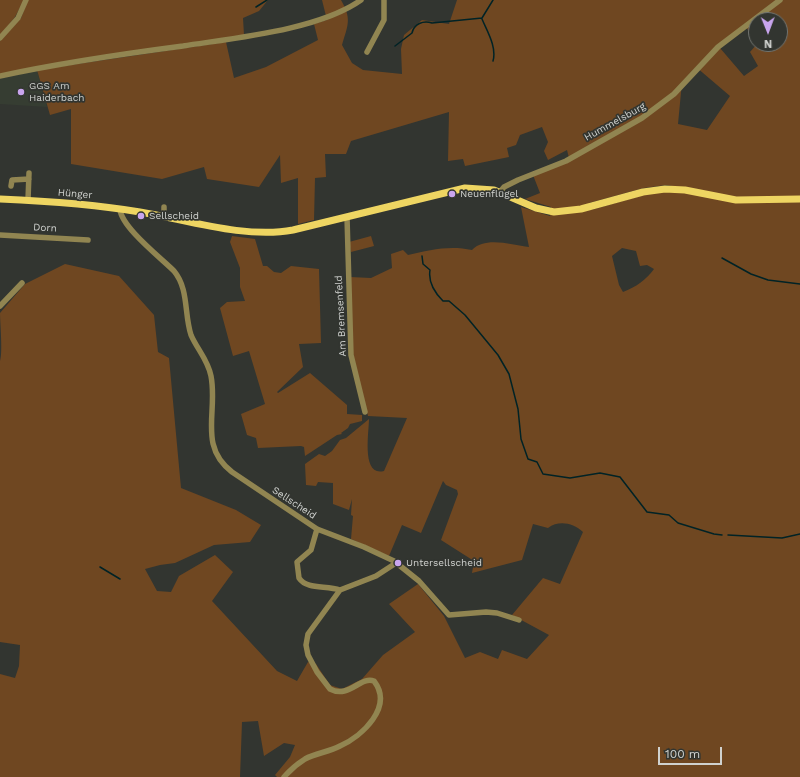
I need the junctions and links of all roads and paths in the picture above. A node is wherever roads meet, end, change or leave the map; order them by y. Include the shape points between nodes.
1 (26, 0) edge
2 (362, 0) edge
3 (384, 0) edge
4 (780, 0) edge
5 (0, 38) edge
6 (367, 52) dead end
7 (0, 76) edge
8 (11, 186) dead end
9 (500, 192) junction
10 (0, 199) edge
11 (800, 199) edge
12 (28, 200) junction
13 (164, 207) dead end
14 (120, 209) junction
15 (164, 216) junction
16 (347, 217) junction
17 (0, 235) edge
18 (88, 240) dead end
19 (22, 283) dead end
20 (0, 306) edge
21 (365, 412) dead end
22 (317, 529) junction
23 (396, 563) junction
24 (340, 590) junction
25 (519, 620) dead end
26 (284, 777) edge

1 - 5 street via 18,18
2 - 7 street via 312,22 253,36 96,58
3 - 6 street via 384,20
4 - 9 street, Hummelsburg via 718,47 674,94 637,122 566,161 514,182
8 - 12 street via 12,180 29,176
9 - 11 main road via 543,210 561,212 646,191 665,189 685,190 736,200
9 - 16 main road via 481,188 460,188
10 - 12 main road, Hünger
12 - 14 main road, Hünger
13 - 15 street
14 - 15 main road
14 - 22 street, Sellscheid via 128,225 174,271 181,282 191,332 211,375 211,440 217,457 232,472
15 - 16 main road via 267,233 293,230
16 - 21 street, Am Bremsenfeld via 351,355
17 - 18 street, Dorn
19 - 20 street
22 - 23 street, Sellscheid via 364,547
22 - 24 street, Sellscheid via 310,550 297,562 299,578 308,586
23 - 24 street via 385,572
23 - 25 street, Sellscheid via 419,581 449,615 486,612
24 - 26 street via 310,630 307,651 317,672 330,689 339,692 367,680 374,681 380,699 377,714 352,740 305,759

